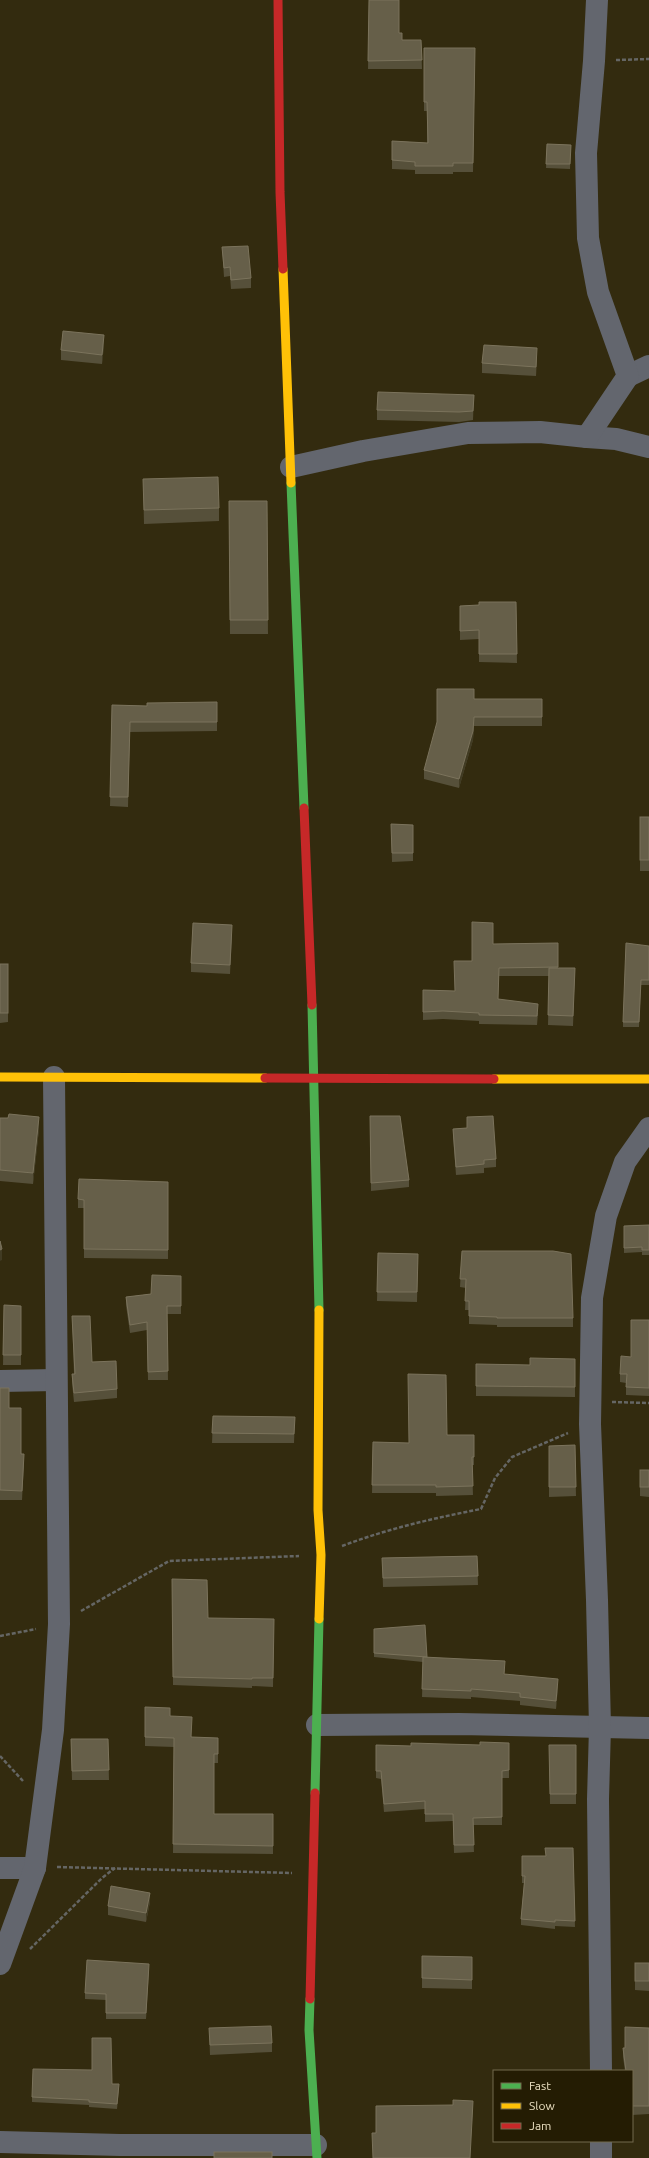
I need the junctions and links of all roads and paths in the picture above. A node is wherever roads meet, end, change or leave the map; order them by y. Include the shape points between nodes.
1 (278, 0) edge
2 (597, 0) edge
3 (649, 59) edge
4 (594, 61) junction
5 (641, 375) edge
6 (588, 437) junction
7 (649, 447) edge
8 (291, 467) junction
9 (0, 1077) edge
10 (54, 1077) junction
11 (315, 1079) junction
12 (649, 1079) edge
13 (649, 1128) edge
14 (56, 1380) junction
15 (0, 1381) edge
16 (649, 1403) edge
17 (590, 1424) junction
18 (321, 1555) junction
19 (59, 1624) junction
20 (0, 1636) edge
21 (318, 1725) junction
22 (600, 1727) junction
23 (649, 1728) edge
24 (0, 1868) edge
25 (34, 1868) junction
26 (115, 1868) junction
27 (314, 1873) junction
28 (27, 1952) dead end
29 (0, 1964) edge
30 (601, 2070) edge
31 (0, 2142) edge
32 (601, 2142) edge
33 (317, 2152) edge
34 (601, 2158) edge

1 - 8 street via 280,192
2 - 4 street
3 - 4 path
4 - 5 street via 586,153 588,238 598,292
5 - 6 street
6 - 7 street via 616,439
6 - 8 street via 540,432 468,433 363,451
8 - 11 street
9 - 10 street
10 - 11 street
10 - 14 street
11 - 12 street
11 - 18 street via 319,1257 318,1510
13 - 17 street via 625,1162 606,1216 592,1298
14 - 15 street
14 - 19 street
16 - 17 path via 610,1402
17 - 18 path via 512,1457 494,1478 481,1510 448,1515 373,1534
17 - 22 street via 598,1600
18 - 19 path via 169,1561
18 - 21 street via 318,1607
19 - 20 path
19 - 25 street via 53,1730
21 - 22 street
21 - 27 street
22 - 23 street
22 - 30 street via 598,1799
24 - 25 street
25 - 26 path
25 - 29 street
26 - 27 path
26 - 28 path
27 - 33 street via 310,2030
31 - 33 street
32 - 34 street

